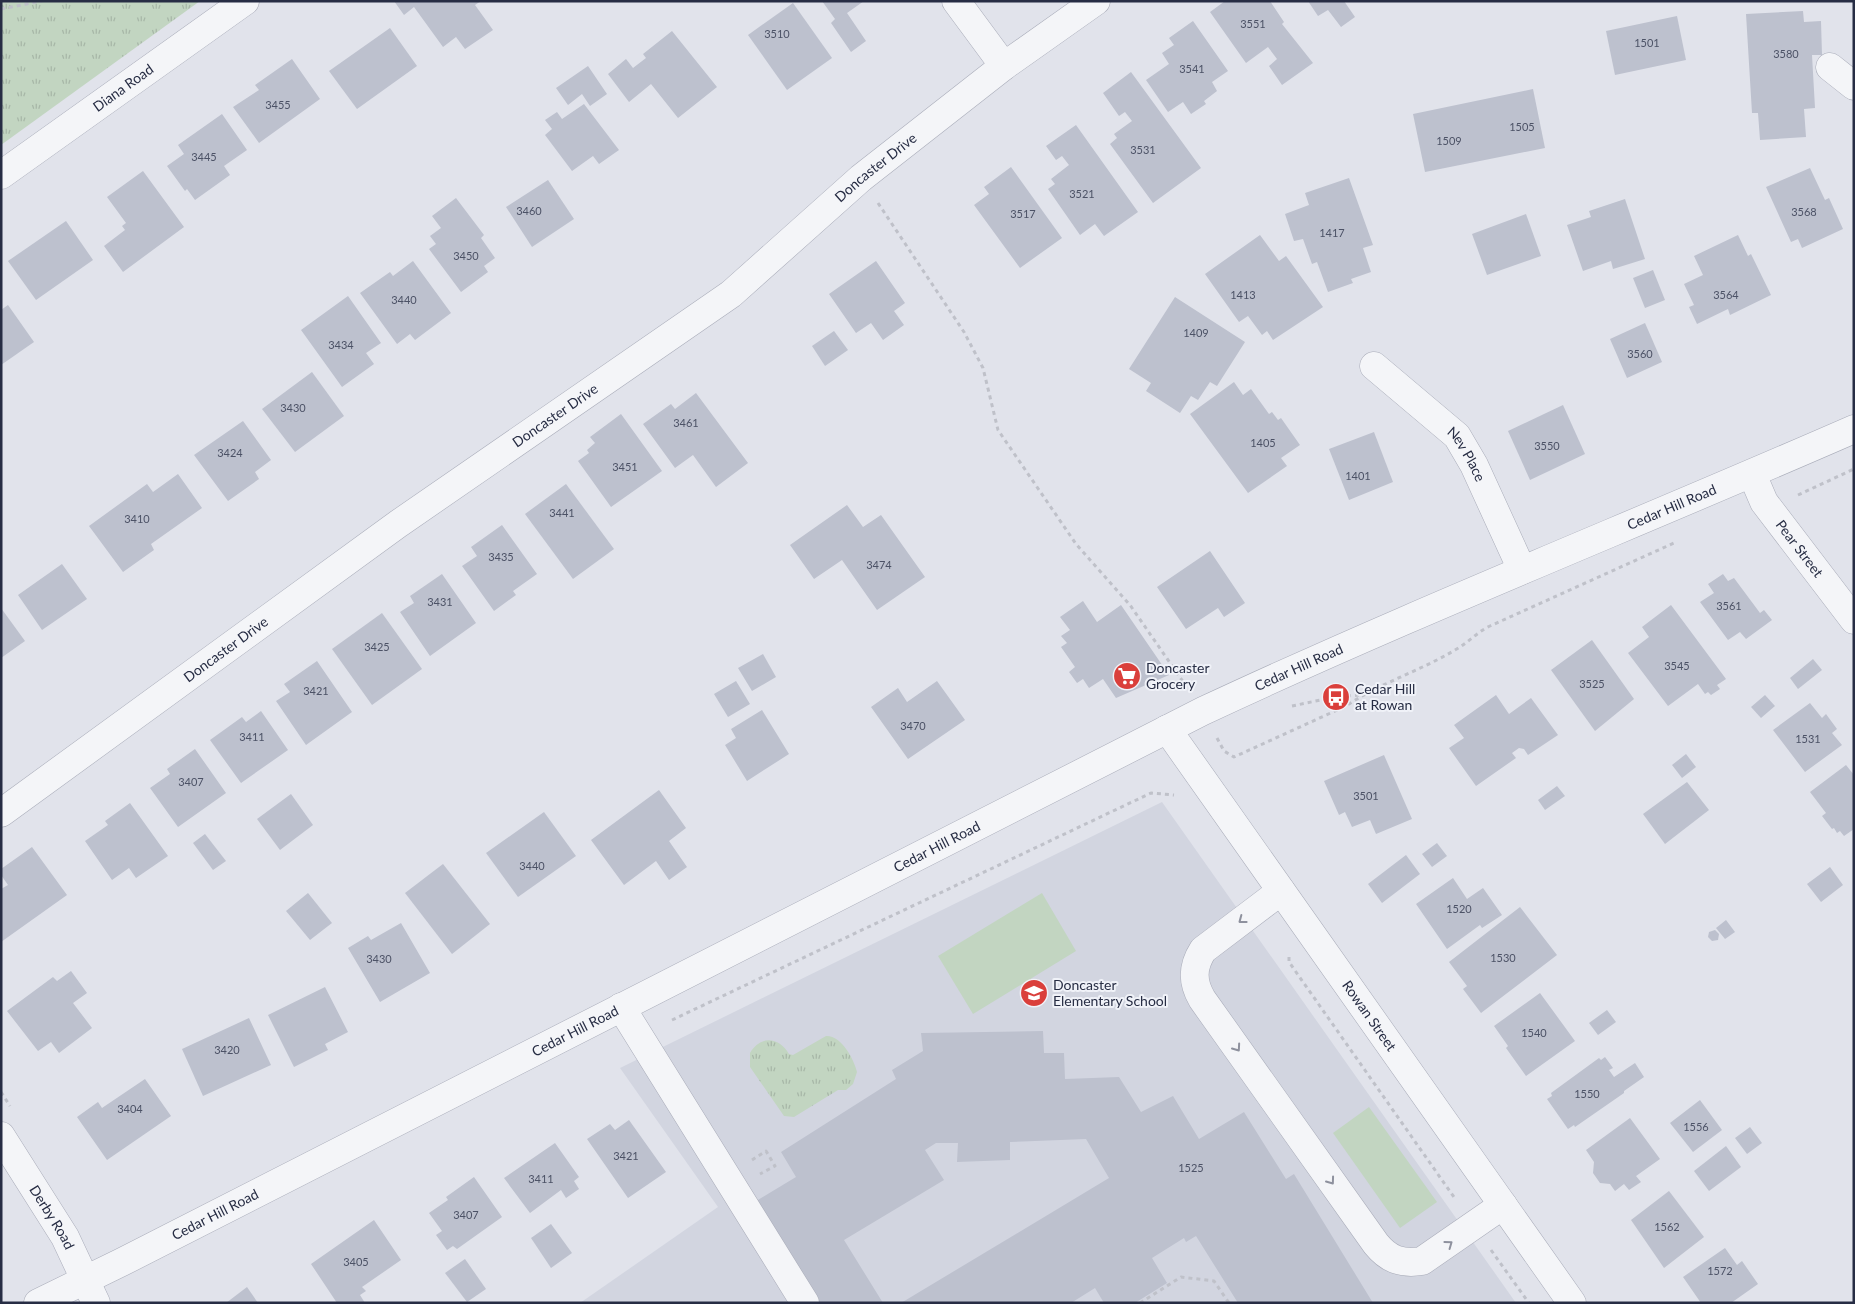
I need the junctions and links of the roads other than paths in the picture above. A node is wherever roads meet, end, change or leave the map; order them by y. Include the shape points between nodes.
1 (245, 1) edge
2 (956, 1) edge
3 (1096, 1) edge
4 (1004, 66) junction
5 (1830, 67) dead end
6 (1854, 86) edge
7 (1, 175) edge
8 (1374, 366) dead end
9 (1854, 429) edge
10 (1752, 474) junction
11 (1522, 570) junction
12 (1854, 620) edge
13 (1167, 729) junction
14 (1, 813) edge
15 (1281, 891) junction
16 (621, 1007) junction
17 (1, 1136) edge
18 (1503, 1205) junction
19 (91, 1291) edge
20 (38, 1303) edge
21 (805, 1303) edge
22 (1572, 1303) edge

1 - 7 street, Diana Road
2 - 4 street
3 - 4 street, Doncaster Drive
4 - 14 street, Doncaster Drive via 862,178 731,294 398,524
5 - 6 street
8 - 11 street, Nev Place via 1457,436 1474,465
9 - 10 street, Cedar Hill Road
10 - 11 street, Cedar Hill Road
10 - 12 street, Pear Street via 1764,502
11 - 13 street, Cedar Hill Road via 1296,668
13 - 15 street, Rowan Street
13 - 16 street, Cedar Hill Road
15 - 18 street, Rowan Street
15 -> 18 street via 1203,950 1194,969 1197,990 1383,1252 1401,1262 1422,1261
16 - 19 street, Cedar Hill Road
16 - 21 street
17 - 19 street, Derby Road via 65,1237
18 - 22 street, Rowan Street
19 - 20 street, Cedar Hill Road

